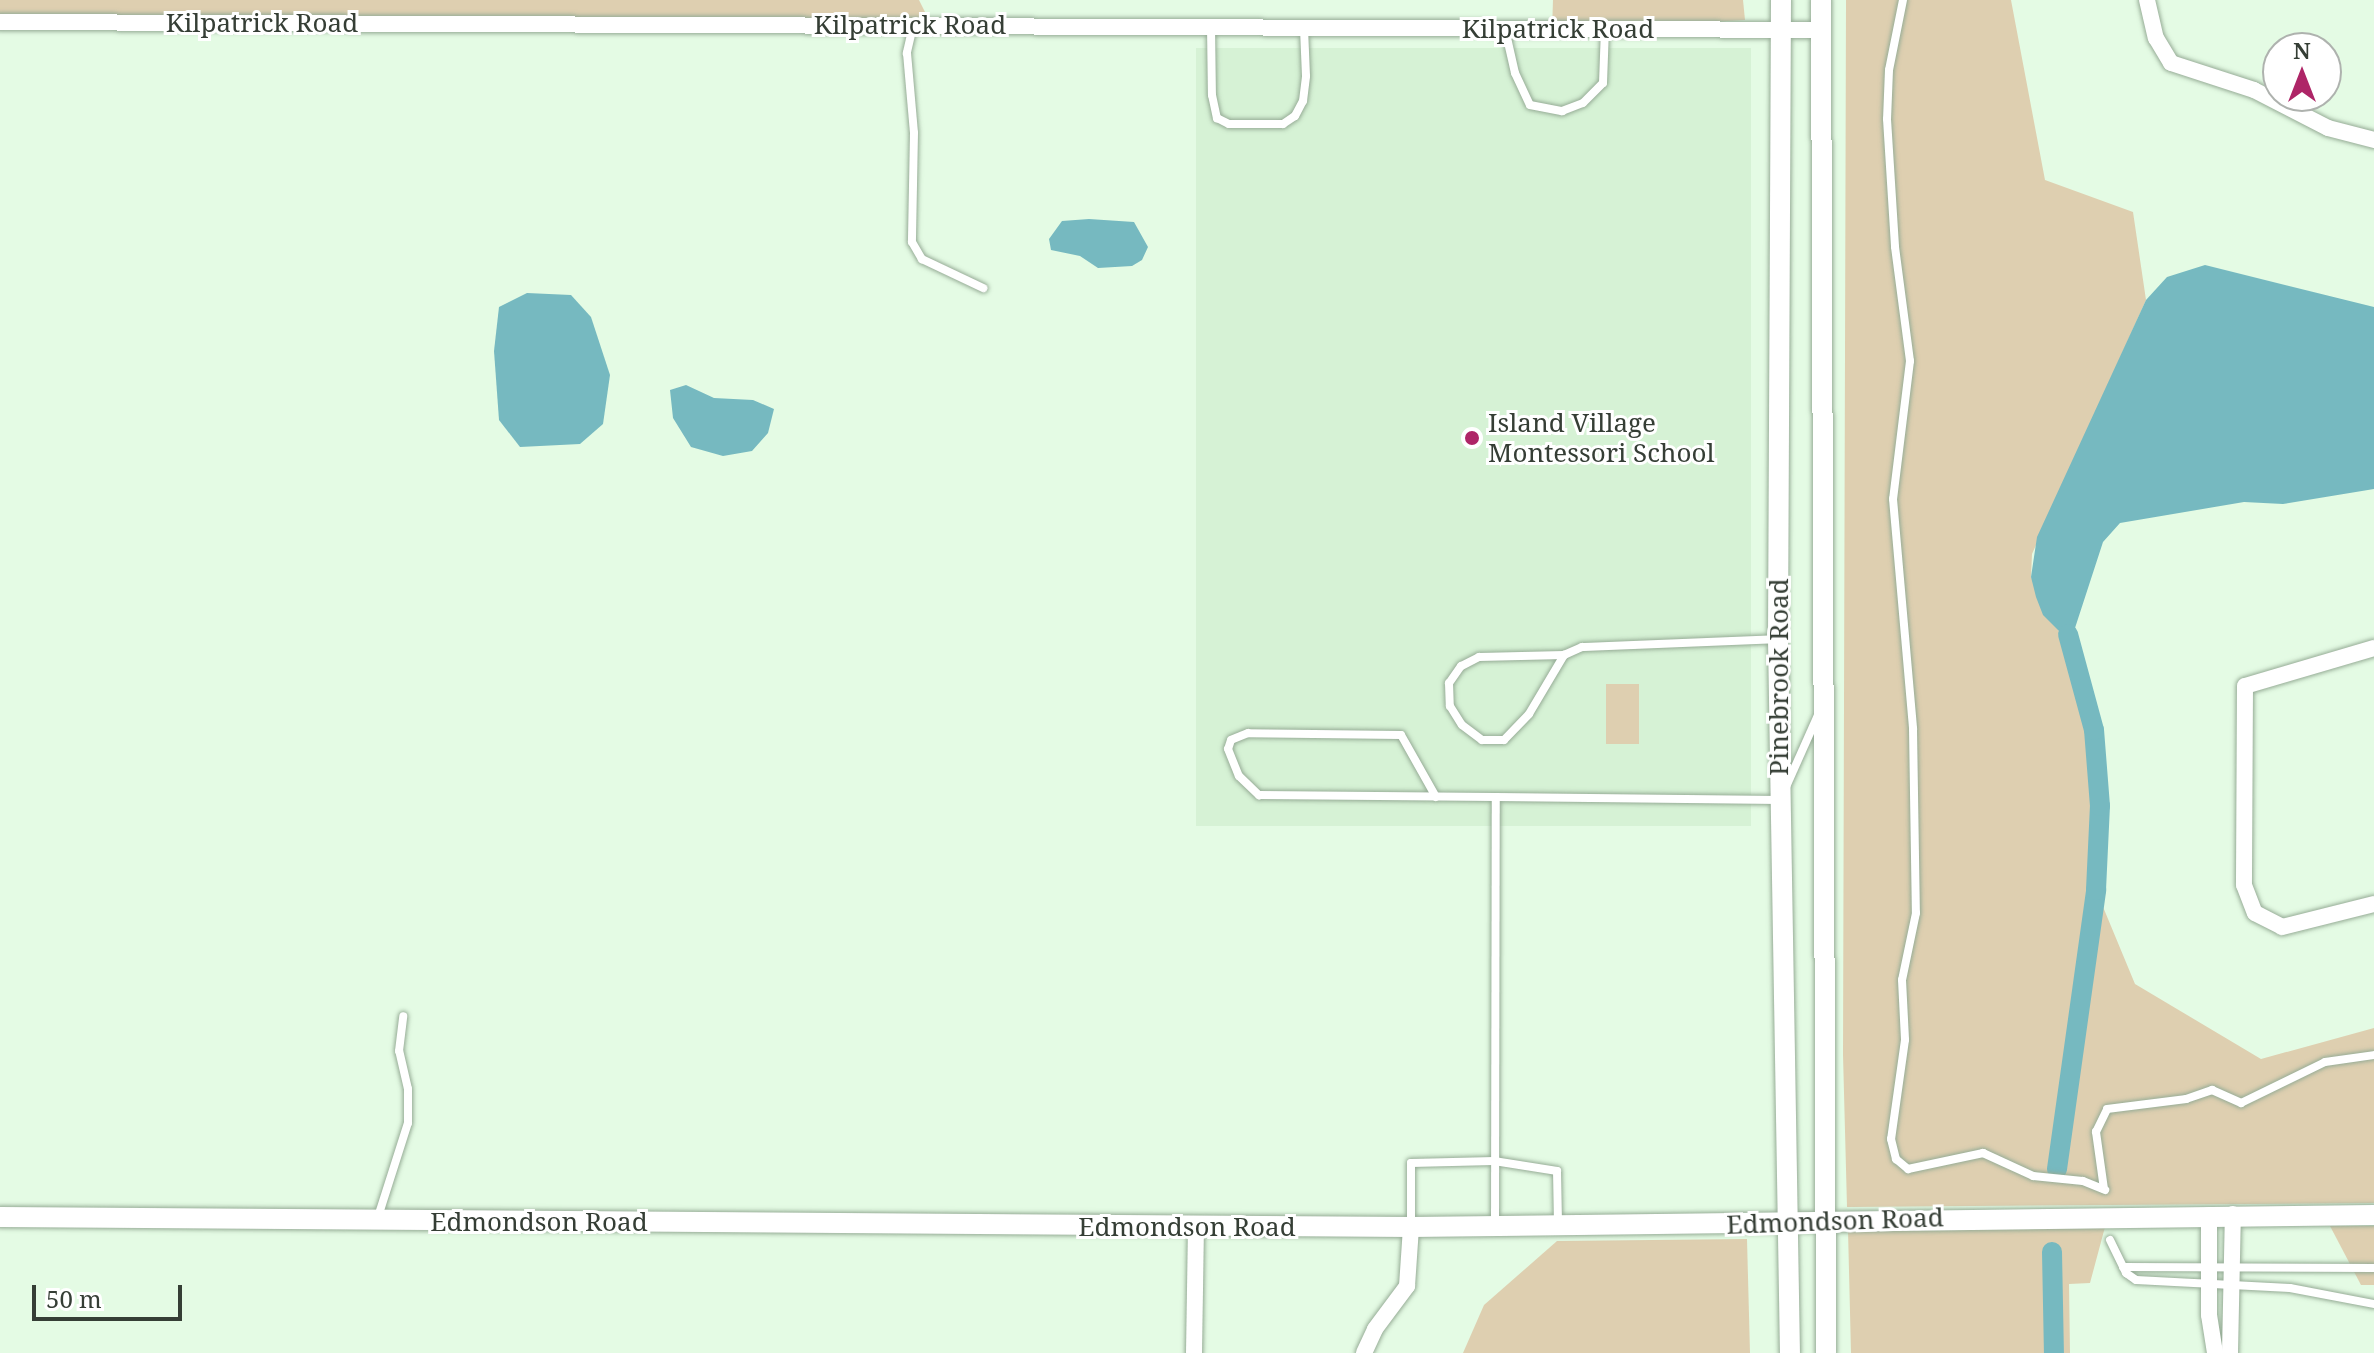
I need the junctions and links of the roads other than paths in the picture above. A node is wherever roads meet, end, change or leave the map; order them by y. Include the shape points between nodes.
1 (1781, 0) edge
2 (1821, 0) edge
3 (1903, 0) edge
4 (2147, 0) edge
5 (0, 22) edge
6 (913, 25) junction
7 (1211, 27) junction
8 (1304, 28) junction
9 (1505, 29) junction
10 (1605, 29) junction
11 (1781, 30) junction
12 (1820, 30) junction
13 (2374, 140) edge
14 (983, 288) dead end
15 (1778, 639) junction
16 (2374, 648) edge
17 (1564, 655) junction
18 (1824, 700) junction
19 (1436, 797) junction
20 (1496, 797) junction
21 (1780, 800) junction
22 (2374, 904) edge
23 (403, 1016) dead end
24 (2374, 1055) edge
25 (1494, 1161) junction
26 (2233, 1214) junction
27 (2209, 1215) junction
28 (2374, 1215) edge
29 (0, 1217) edge
30 (1828, 1219) junction
31 (377, 1221) junction
32 (1786, 1221) junction
33 (1558, 1226) junction
34 (1196, 1227) junction
35 (1411, 1227) junction
36 (1495, 1227) junction
37 (2110, 1240) dead end
38 (2123, 1267) junction
39 (2374, 1268) edge
40 (2209, 1275) junction
41 (2233, 1276) junction
42 (2374, 1304) edge
43 (1194, 1353) edge
44 (1364, 1353) edge
45 (1790, 1353) edge
46 (1826, 1353) edge
47 (2215, 1353) edge
48 (2230, 1353) edge

1 - 11 street, Pinebrook Road
2 - 12 street, Pinebrook Road
3 - 24 lane via 1889,70 1887,119 1895,247 1910,361 1893,499 1913,729 1916,913 1902,980 1905,1040 1891,1139 1896,1159 1916,1170 1969,1154 1991,1154 2033,1176 2091,1183 2105,1190 2096,1132 2107,1109 2186,1099 2212,1090 2241,1103 2325,1062
4 - 13 street via 2160,50 2171,63 2254,90 2328,128
5 - 6 street, Kilpatrick Road
6 - 7 street, Kilpatrick Road
6 - 14 lane via 907,53 914,133 912,242 922,259
7 - 8 street, Kilpatrick Road
7 - 8 lane via 1212,95 1217,118 1229,124 1283,124 1295,116 1306,76
8 - 9 street, Kilpatrick Road
9 - 10 street, Kilpatrick Road
9 - 10 lane via 1515,73 1530,105 1562,111 1583,103 1603,83
10 - 11 street, Kilpatrick Road
11 - 12 street, Kilpatrick Road
11 - 15 street, Pinebrook Road
12 - 18 street, Pinebrook Road
15 - 17 lane via 1582,647
15 - 21 street, Pinebrook Road
16 - 22 street via 2245,686 2244,885 2255,913 2282,927
17 - 17 lane via 1529,714 1504,740 1482,740 1462,725 1450,706 1449,683 1461,666 1479,657
18 - 21 lane
18 - 30 street, Pinebrook Road
19 - 19 lane via 1259,795 1239,776 1228,749 1231,740 1248,733 1401,735
19 - 20 lane
20 - 21 lane
20 - 25 lane
21 - 32 street, Pinebrook Road
23 - 31 lane via 399,1051 408,1089 408,1123
25 - 33 lane via 1557,1171
25 - 35 lane via 1411,1163
25 - 36 lane
26 - 27 street, Edmondson Road
26 - 28 street, Edmondson Road
26 - 41 street
27 - 30 street, Edmondson Road
27 - 40 street
29 - 31 street, Edmondson Road
30 - 32 street, Edmondson Road
30 - 46 street, Pinebrook Road
31 - 34 street, Edmondson Road
32 - 33 street, Edmondson Road
32 - 45 street, Pinebrook Road
33 - 36 street, Edmondson Road
34 - 35 street, Edmondson Road
34 - 43 street
35 - 36 street, Edmondson Road
35 - 44 street via 1407,1286
37 - 38 lane
38 - 40 lane
38 - 40 lane via 2130,1277 2143,1281
39 - 41 lane
40 - 41 lane
40 - 41 lane
40 - 47 street
41 - 42 lane
41 - 48 street

